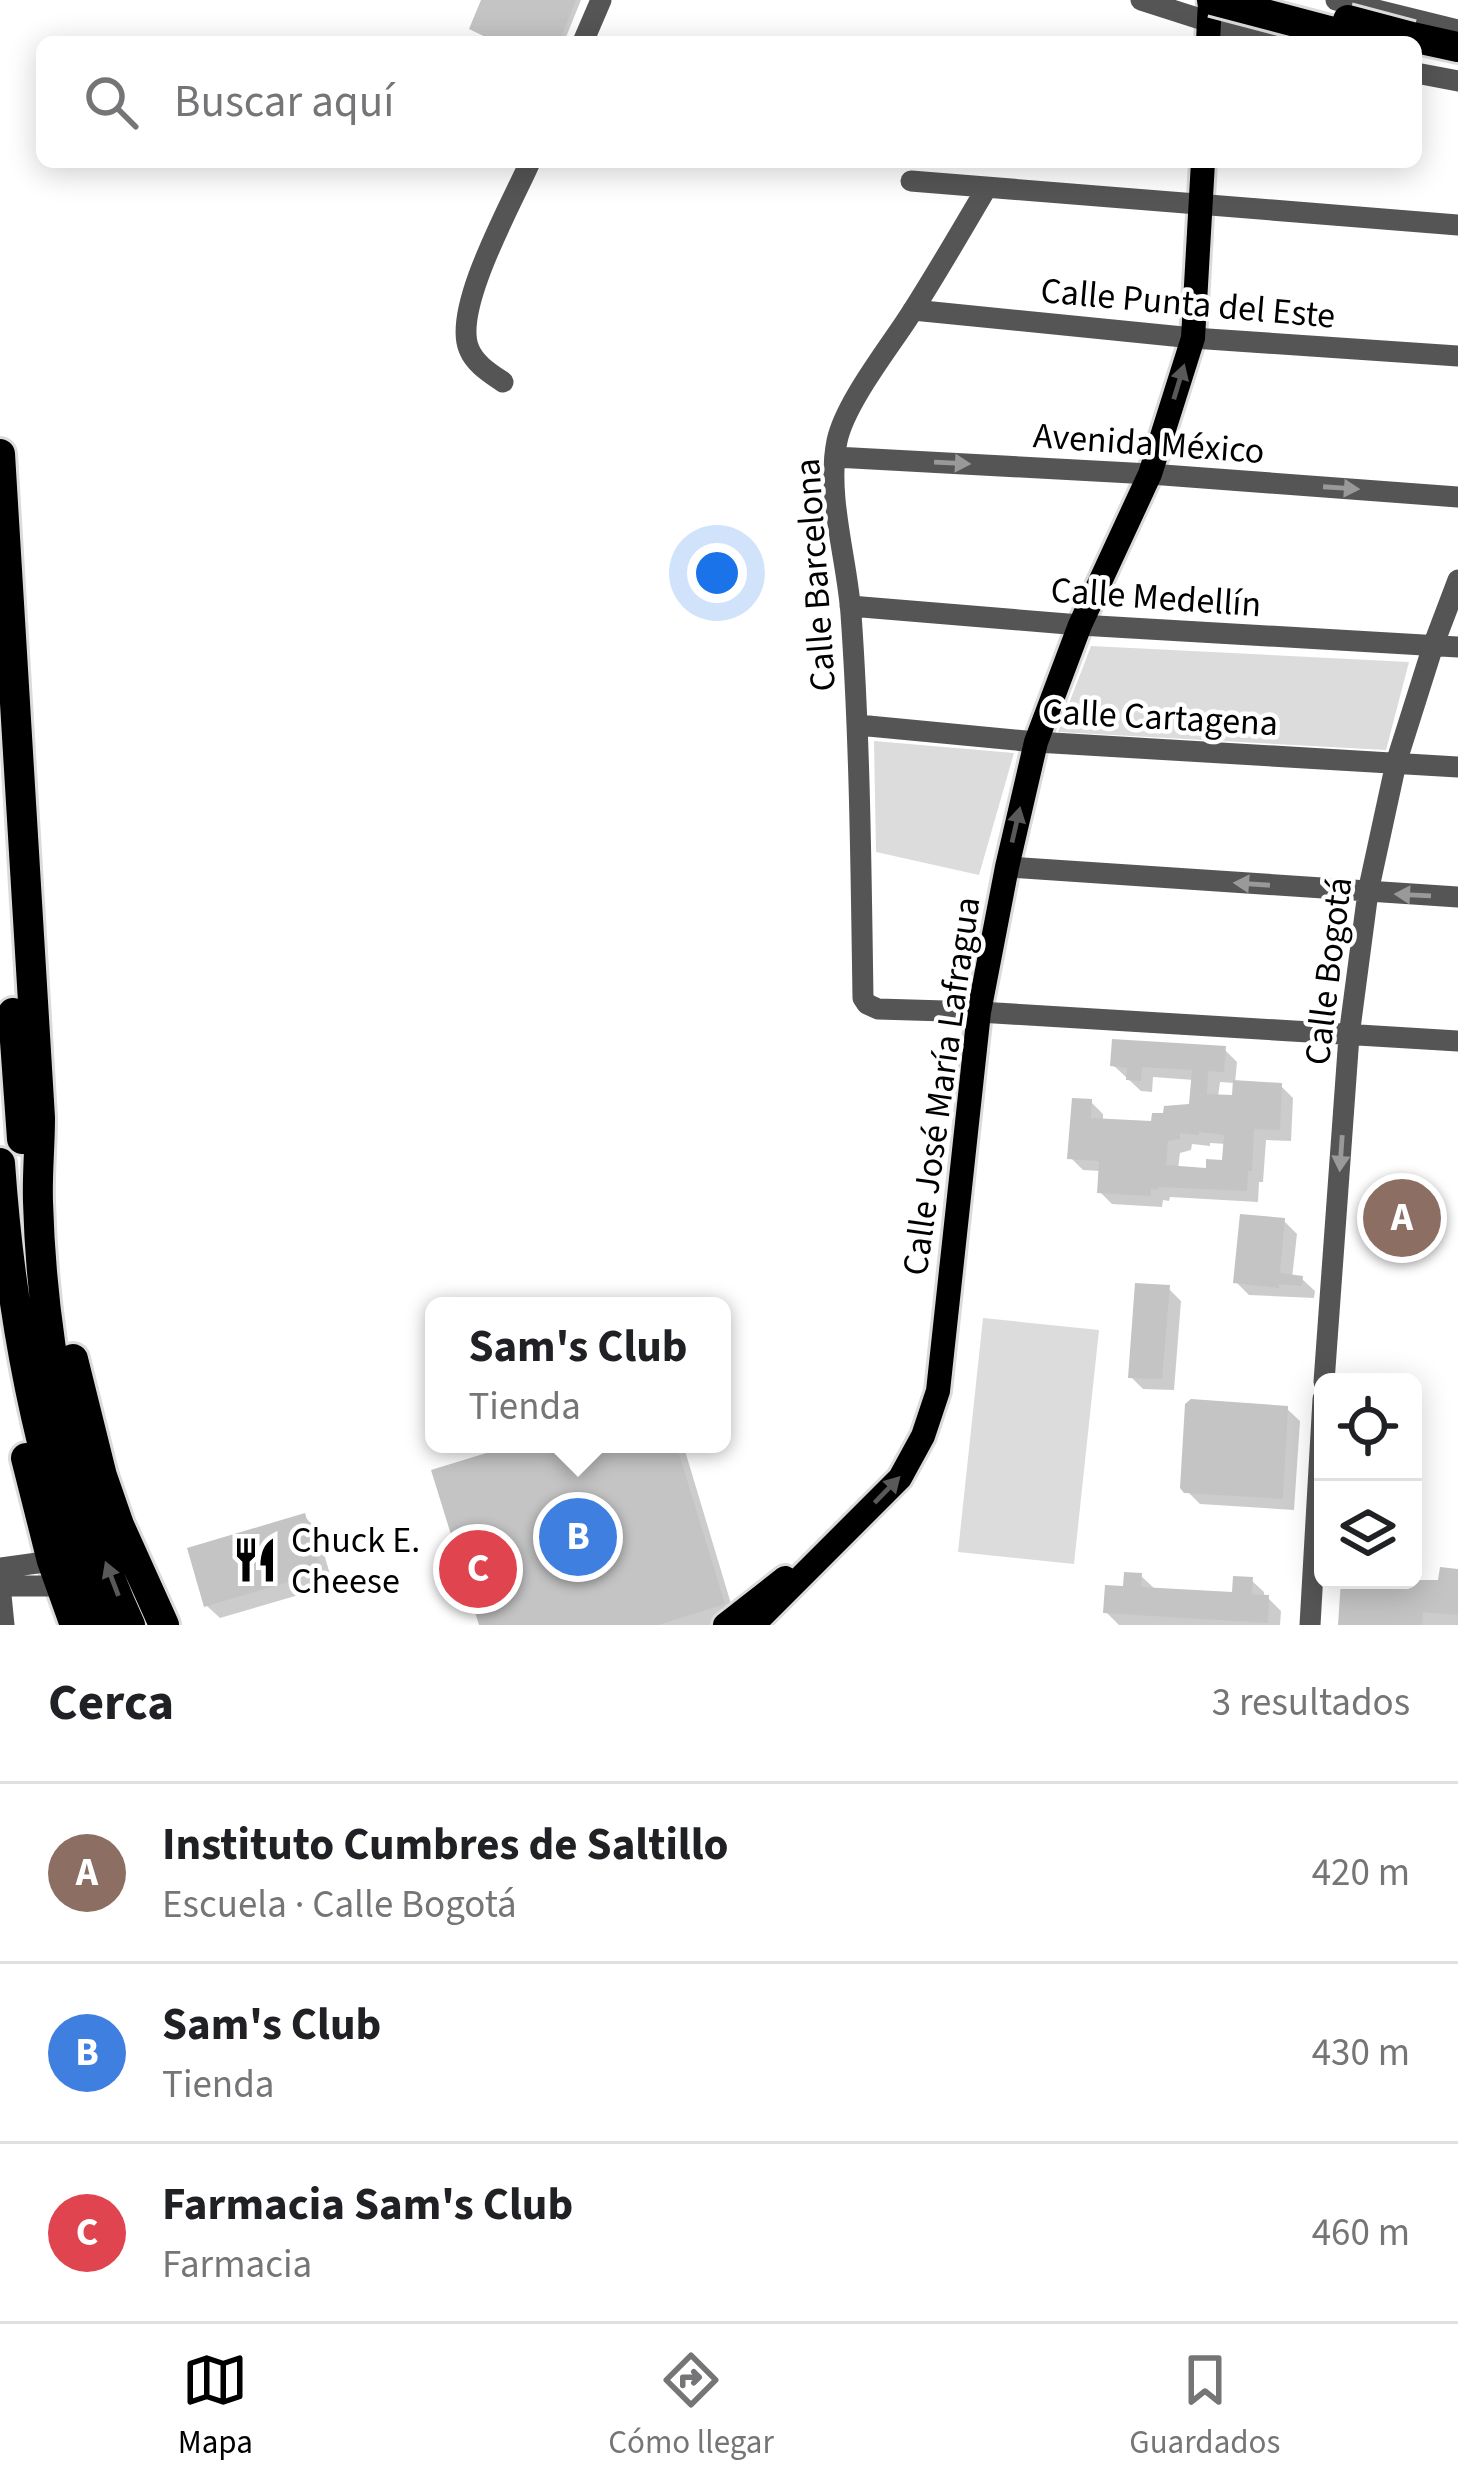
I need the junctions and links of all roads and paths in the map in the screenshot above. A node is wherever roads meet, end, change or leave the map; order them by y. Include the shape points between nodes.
1 (601, 0) edge
2 (1141, 0) edge
3 (1274, 0) edge
4 (1336, 0) edge
5 (1210, 16) edge
6 (1458, 30) edge
7 (586, 36) edge
8 (1258, 36) edge
9 (1334, 36) edge
10 (1367, 36) edge
11 (1372, 36) edge
12 (1389, 36) edge
13 (1397, 36) edge
14 (1458, 47) edge
15 (1422, 54) edge
16 (1422, 55) edge
17 (1422, 57) edge
18 (1422, 58) edge
19 (1458, 63) edge
20 (1458, 81) edge
21 (527, 168) edge
22 (1203, 168) edge
23 (911, 181) dead end
24 (986, 189) junction
25 (1202, 203) junction
26 (1458, 225) edge
27 (914, 310) junction
28 (1193, 338) junction
29 (1458, 356) edge
30 (503, 382) dead end
31 (0, 454) edge
32 (835, 457) junction
33 (1150, 474) junction
34 (1458, 496) edge
35 (1458, 580) edge
36 (850, 606) junction
37 (1080, 625) junction
38 (1433, 646) junction
39 (1458, 647) edge
40 (858, 725) junction
41 (1036, 742) junction
42 (1396, 763) junction
43 (1458, 766) edge
44 (0, 778) edge
45 (1007, 867) junction
46 (1368, 892) junction
47 (1458, 897) edge
48 (979, 1012) junction
49 (1349, 1036) junction
50 (1458, 1041) edge
51 (40, 1118) junction
52 (0, 1163) edge
53 (2, 1230) edge
54 (24, 1354) edge
55 (1325, 1373) edge
56 (1318, 1481) edge
57 (69, 1555) junction
58 (0, 1568) edge
59 (805, 1572) junction
60 (0, 1585) edge
61 (4, 1625) edge
62 (75, 1625) edge
63 (102, 1625) edge
64 (130, 1625) edge
65 (164, 1625) edge
66 (724, 1625) edge
67 (753, 1625) edge
68 (1310, 1625) edge

1 - 7 street
2 - 5 street
3 - 10 highway, bridge
4 - 12 street
5 - 8 street
5 - 9 highway, bridge
6 - 15 street
11 - 13 street via 1385,25
14 - 16 highway
17 - 19 highway
18 - 20 street
21 - 30 street via 464,326 478,364
22 - 25 main road, Calle José María Lafragua
23 - 24 street
24 - 25 street
24 - 27 street, Calle Barcelona
25 - 26 street
25 - 28 main road, Calle José María Lafragua
27 - 28 street, Calle Punta del Este
27 - 32 street, Calle Barcelona via 842,425
28 - 29 street, Calle Punta del Este
33 -> 28 main road, Calle José María Lafragua
31 - 51 highway
32 -> 33 street, Avenida México
32 - 36 street, Calle Barcelona
33 -> 34 street, Avenida México
33 - 37 main road, Calle José María Lafragua
35 - 38 street, Calle Bogotá
36 - 37 street, Calle Medellín
36 - 40 street, Calle Barcelona
37 - 38 street, Calle Medellín
37 - 41 main road, Calle José María Lafragua
38 - 39 street, Calle Medellín
38 - 42 street, Calle Bogotá
40 - 41 street, Calle Cartagena
40 - 48 street, Calle Barcelona via 863,998 878,1009
41 - 42 street, Calle Cartagena
45 -> 41 main road, Calle José María Lafragua
42 - 43 street, Calle Cartagena
42 - 46 street, Calle Bogotá
44 - 54 highway via 33,1275
46 -> 45 street
45 - 48 main road, Calle José María Lafragua
47 -> 46 street
46 - 49 street, Calle Bogotá
48 - 49 street
59 -> 48 main road, Calle José María Lafragua via 900,1478 938,1391
49 - 50 street
49 -> 55 street, Calle Bogotá
51 - 54 highway
51 - 65 highway via 72,1358 113,1509
52 - 53 highway
53 - 54 highway
54 - 57 highway
56 - 68 street
57 - 58 street
57 - 60 street
57 - 62 highway
57 - 63 highway
64 -> 57 highway via 108,1573
59 - 66 main road, Calle José María Lafragua via 781,1579
59 - 67 main road, Calle José María Lafragua
60 - 61 street

